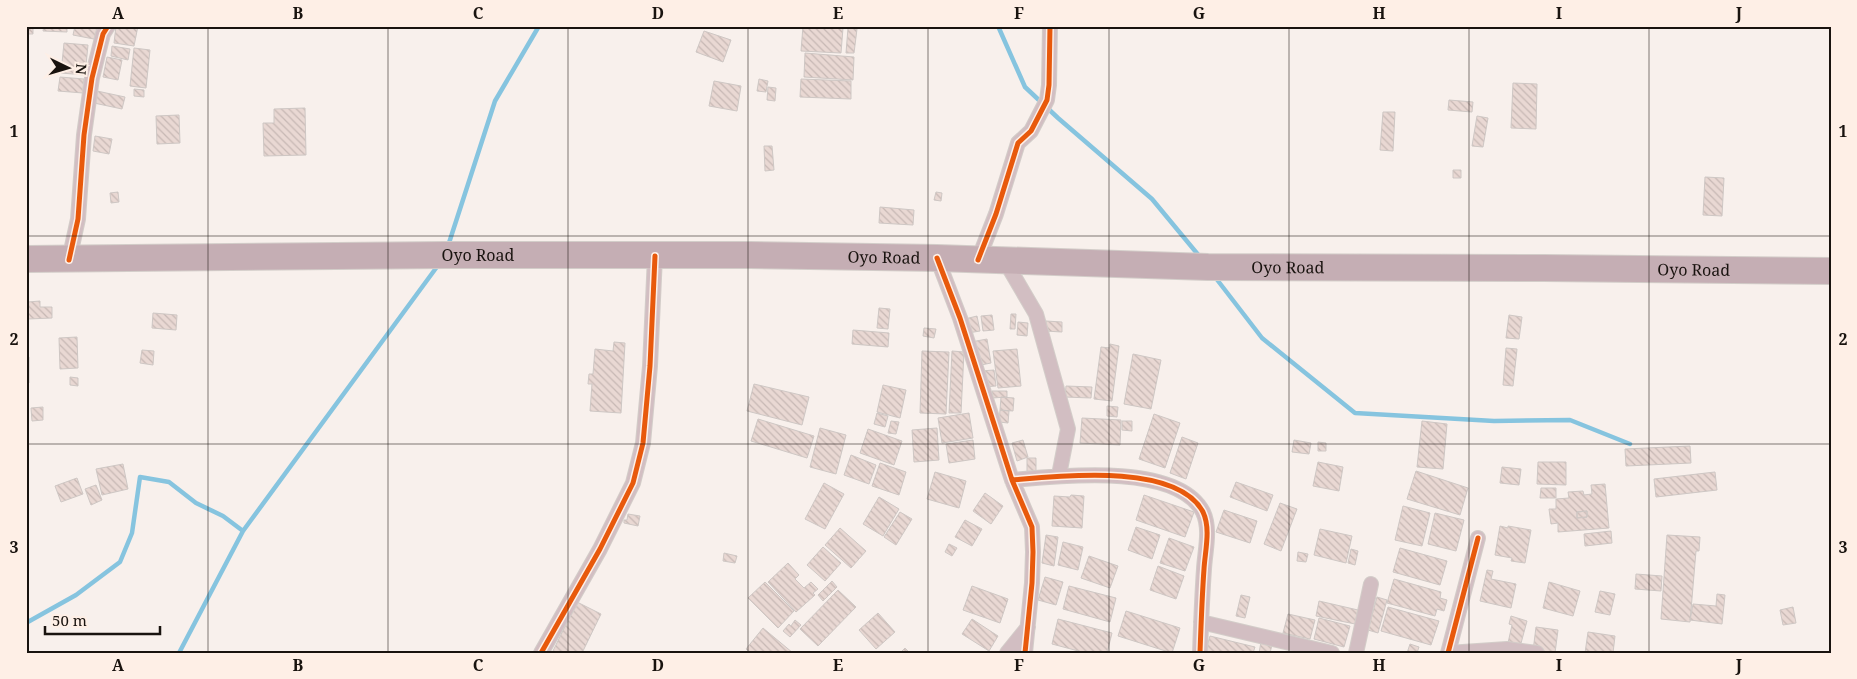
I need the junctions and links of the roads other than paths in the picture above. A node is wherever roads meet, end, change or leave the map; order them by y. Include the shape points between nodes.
1 (108, 26) edge
2 (1050, 26) edge
3 (655, 256) junction
4 (937, 258) junction
5 (26, 259) edge
6 (69, 260) junction
7 (978, 260) junction
8 (1006, 261) junction
9 (1831, 271) edge
10 (1059, 476) junction
11 (1012, 480) junction
12 (1478, 538) dead end
13 (1371, 584) dead end
14 (1201, 622) junction
15 (1028, 627) junction
16 (541, 653) edge
17 (1007, 653) edge
18 (1025, 653) edge
19 (1200, 653) edge
20 (1332, 653) edge
21 (1356, 653) edge
22 (1448, 653) edge
23 (1537, 653) edge

1 - 6 street via 92,78 78,219
2 - 7 street via 1047,100 1031,130 1018,143
3 - 4 highway, Oyo Road
3 - 6 highway, Oyo Road via 242,256
3 - 16 street via 643,443 633,483
4 - 7 highway, Oyo Road
4 - 11 street via 960,318
5 - 6 highway, Oyo Road
7 - 8 highway, Oyo Road
8 - 9 highway, Oyo Road via 1208,268
8 - 10 street via 1036,314 1068,429
10 - 11 street
10 - 14 street via 1111,475 1149,480 1189,496 1203,512 1208,533
11 - 15 street via 1032,527
12 - 22 street
13 - 21 street
14 - 19 street
14 - 20 street
15 - 17 street
15 - 18 street
22 - 23 street via 1507,649

